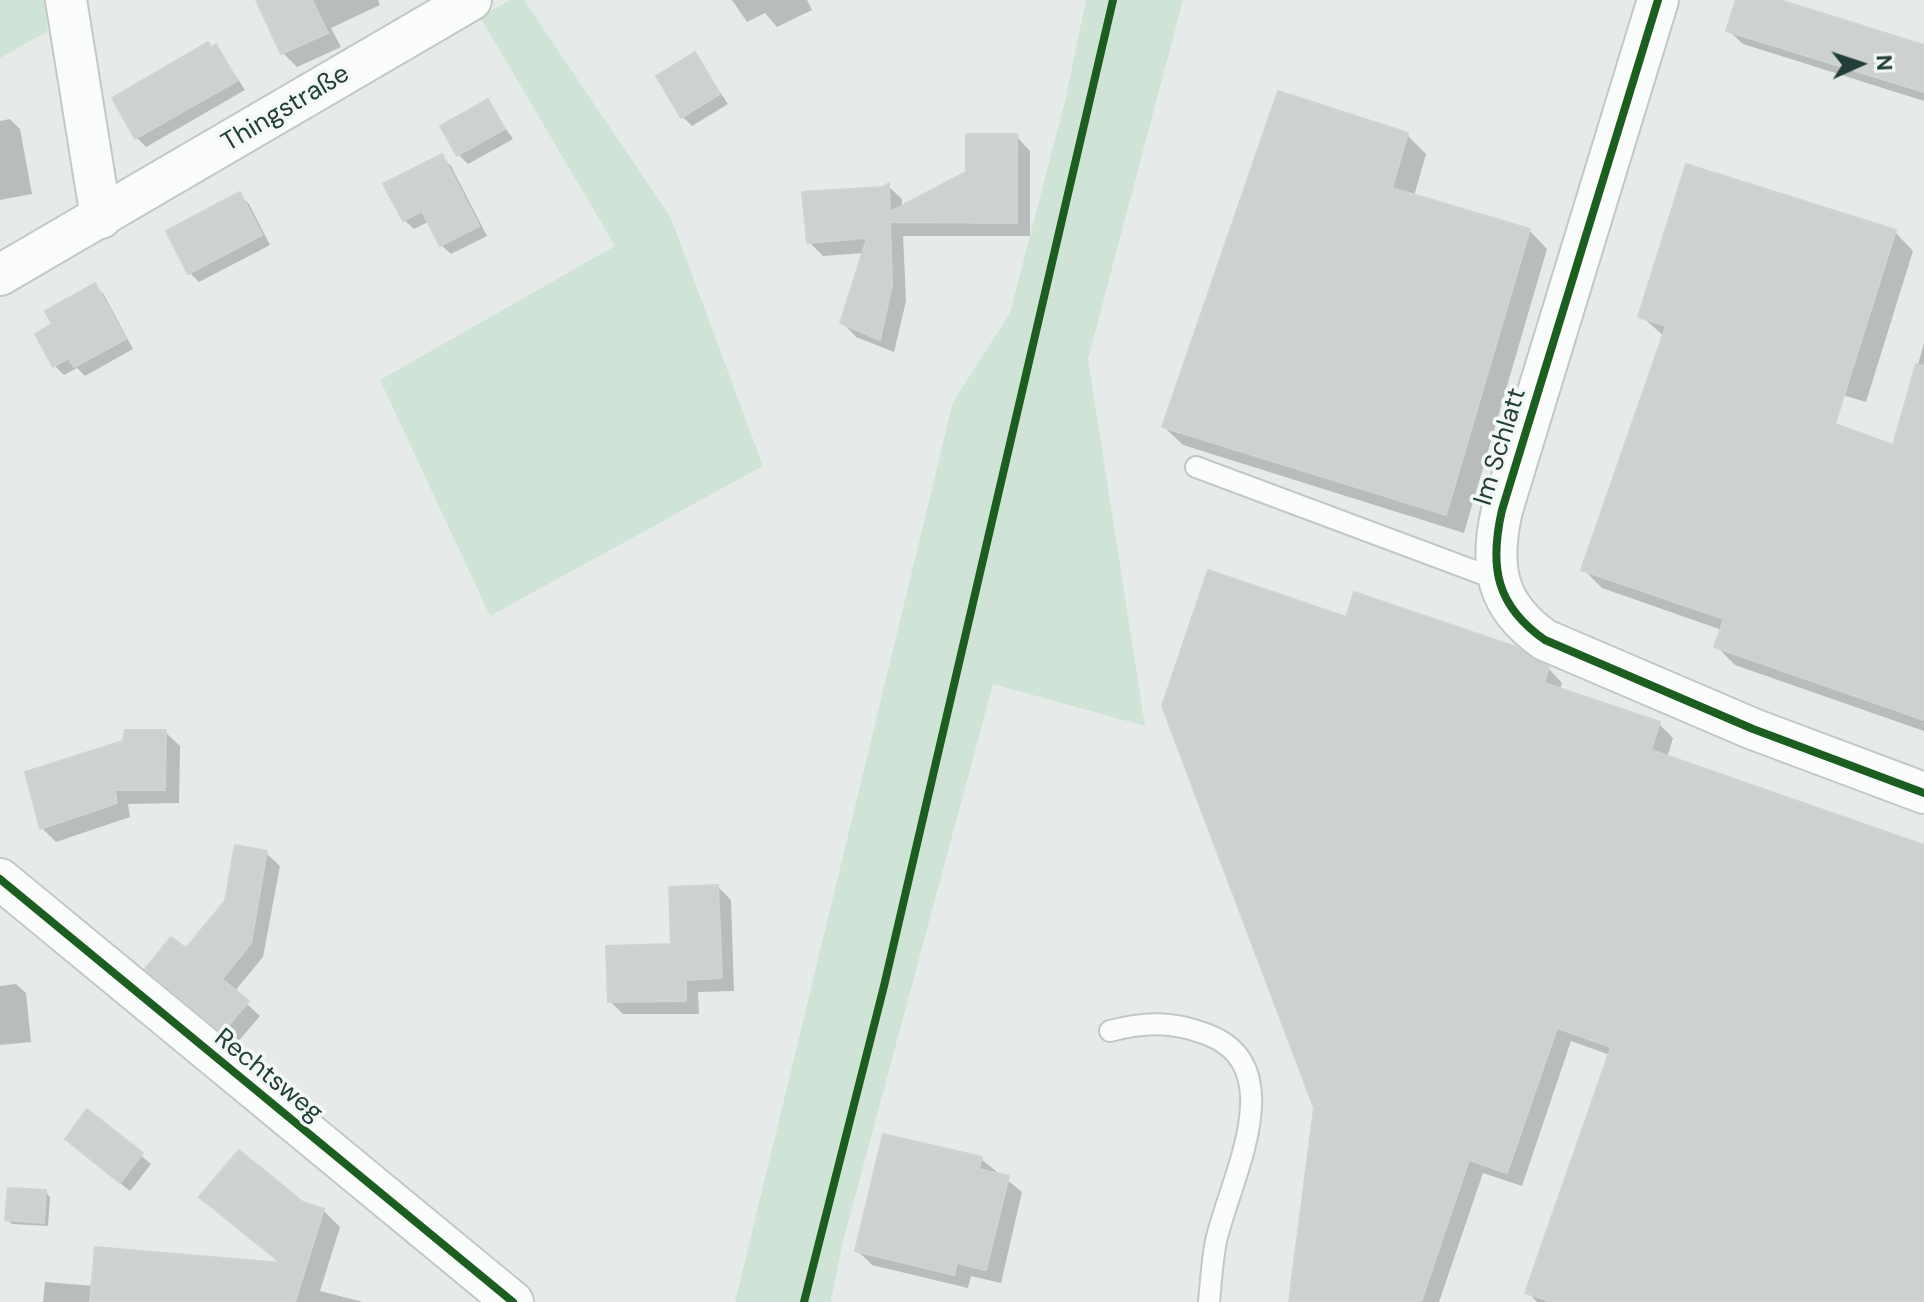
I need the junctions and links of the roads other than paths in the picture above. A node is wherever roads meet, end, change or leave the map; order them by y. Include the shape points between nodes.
1 (66, 0) edge
2 (471, 0) edge
3 (1658, 0) edge
4 (412, 16) edge
5 (101, 218) junction
6 (0, 275) edge
7 (1196, 467) dead end
8 (1496, 579) junction
9 (1924, 793) edge
10 (0, 879) edge
11 (1110, 1031) dead end
12 (513, 1302) edge
13 (1209, 1302) edge

1 - 5 street
2 - 4 street, Thingstraße
3 - 8 street, Im Schlatt via 1502,510 1495,540
4 - 5 street, Thingstraße
5 - 6 street, Thingstraße
7 - 8 lane
8 - 9 street, Im Schlatt via 1524,626 1545,640 1753,729
10 - 12 street, Rechtsweg
11 - 13 lane via 1141,1022 1185,1026 1223,1040 1250,1072 1251,1126 1216,1242

